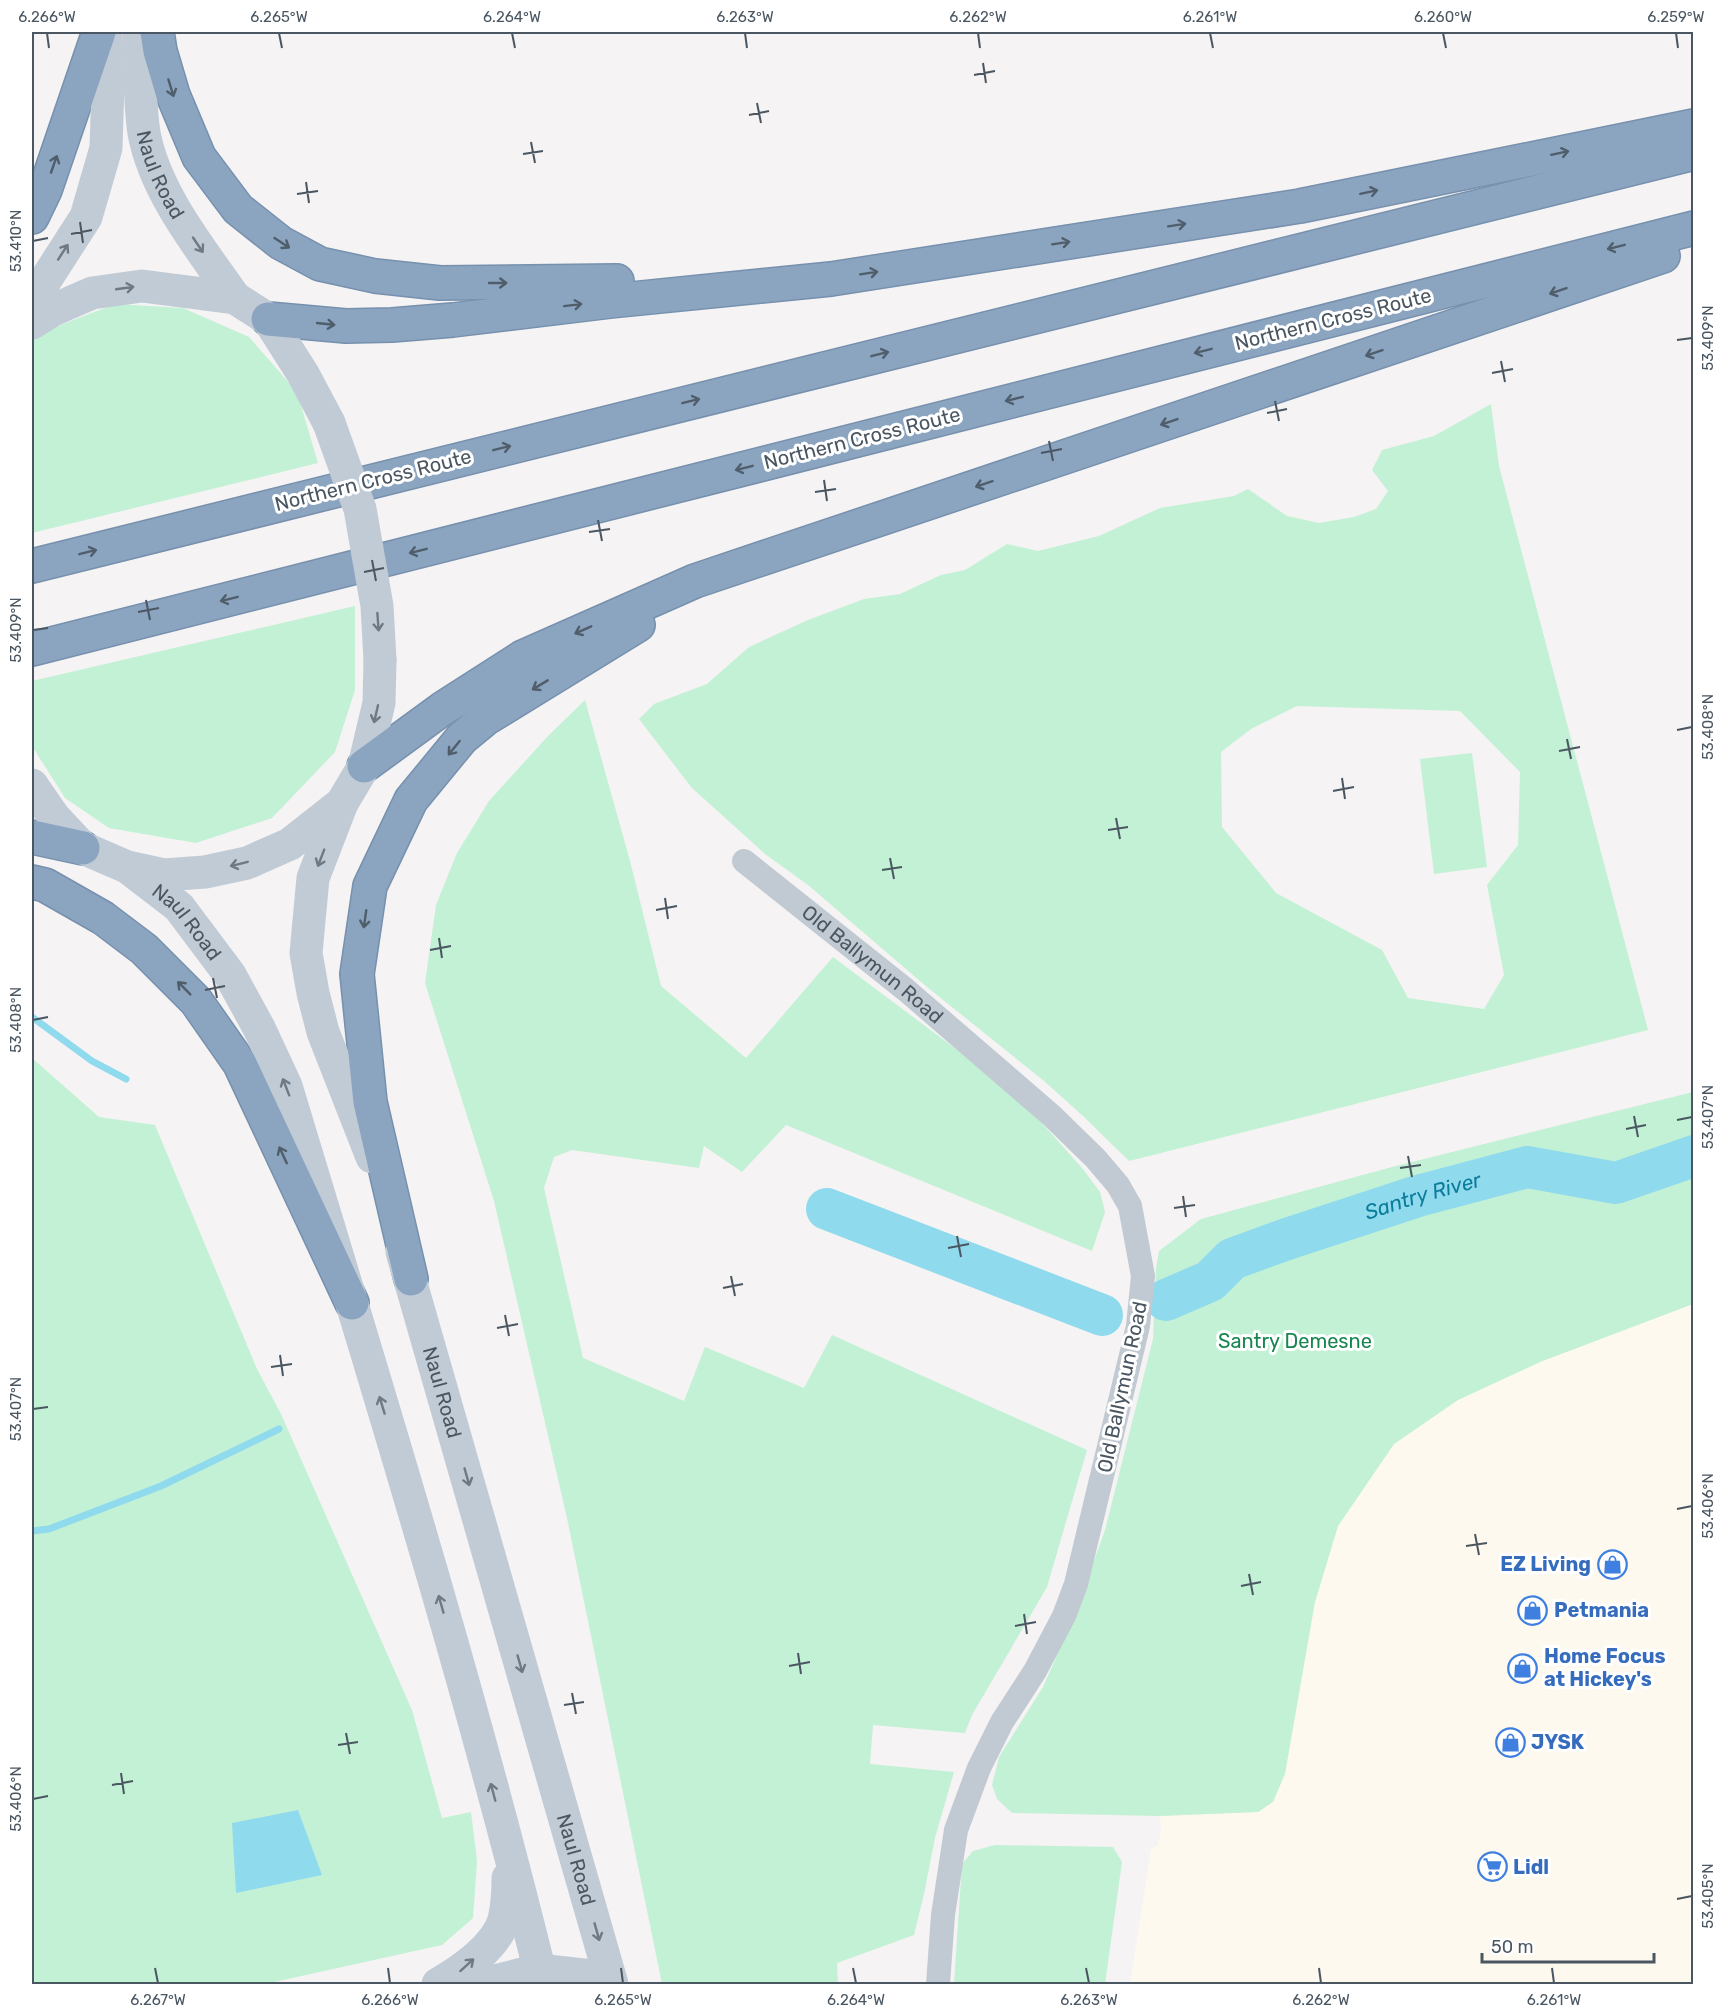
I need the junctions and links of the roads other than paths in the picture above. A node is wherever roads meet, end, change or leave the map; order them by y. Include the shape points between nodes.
1 (99, 32) edge
2 (106, 32) edge
3 (139, 32) edge
4 (158, 32) edge
5 (1694, 126) edge
6 (1694, 153) edge
7 (32, 217) edge
8 (1694, 228) edge
9 (1694, 246) edge
10 (831, 279) junction
11 (235, 298) junction
12 (32, 301) edge
13 (267, 319) junction
14 (32, 322) edge
15 (847, 530) junction
16 (32, 566) edge
17 (32, 649) edge
18 (364, 766) junction
19 (32, 785) edge
20 (342, 803) junction
21 (32, 837) edge
22 (83, 848) junction
23 (744, 861) dead end
24 (127, 867) junction
25 (32, 882) edge
26 (411, 1279) junction
27 (352, 1303) junction
28 (509, 1849) junction
29 (541, 1977) edge
30 (607, 1982) edge
31 (438, 1984) edge
32 (482, 1984) edge
33 (938, 1984) edge

7 -> 1 highway via 45,190
12 -> 2 main road, Naul Road via 86,217 106,148
3 -> 11 main road, Naul Road via 144,133 152,161 175,212
4 -> 10 highway via 173,95 199,157 238,209 281,243 320,264 375,276 440,283
10 -> 5 highway via 1300,206
16 -> 6 highway, Northern Cross Route
8 -> 17 highway, Northern Cross Route
9 -> 15 highway
13 -> 10 highway via 346,326 392,325
11 - 13 main road
14 -> 11 main road via 92,293 142,286
13 -> 18 main road, bridge via 303,374 328,423 360,509 377,606 380,660 379,703
15 -> 18 highway via 695,582 523,657
15 -> 26 highway via 637,625 508,704 462,738 411,800 370,886 357,974 370,1102
18 - 20 main road
19 - 22 main road via 54,817
20 -> 24 main road via 290,844 247,863 205,872 164,874
20 -> 26 main road, Naul Road via 313,878 306,953 323,1032 367,1143
21 - 22 highway
22 - 24 main road
23 - 33 street, Old Ballymun Road via 906,990 1096,1159 1130,1206 1141,1260 1143,1290 1138,1326 1076,1584 1064,1616 979,1768 956,1830 943,1915
27 -> 24 main road, Naul Road via 286,1086 259,1028 230,975 179,907
27 -> 25 highway via 240,1064 196,1000 144,949 104,918 45,885
26 -> 30 main road, Naul Road
28 -> 27 main road, Naul Road
28 - 29 main road, Naul Road
31 -> 28 main road via 463,1970 492,1941 503,1921
29 - 30 main road
29 - 32 main road

